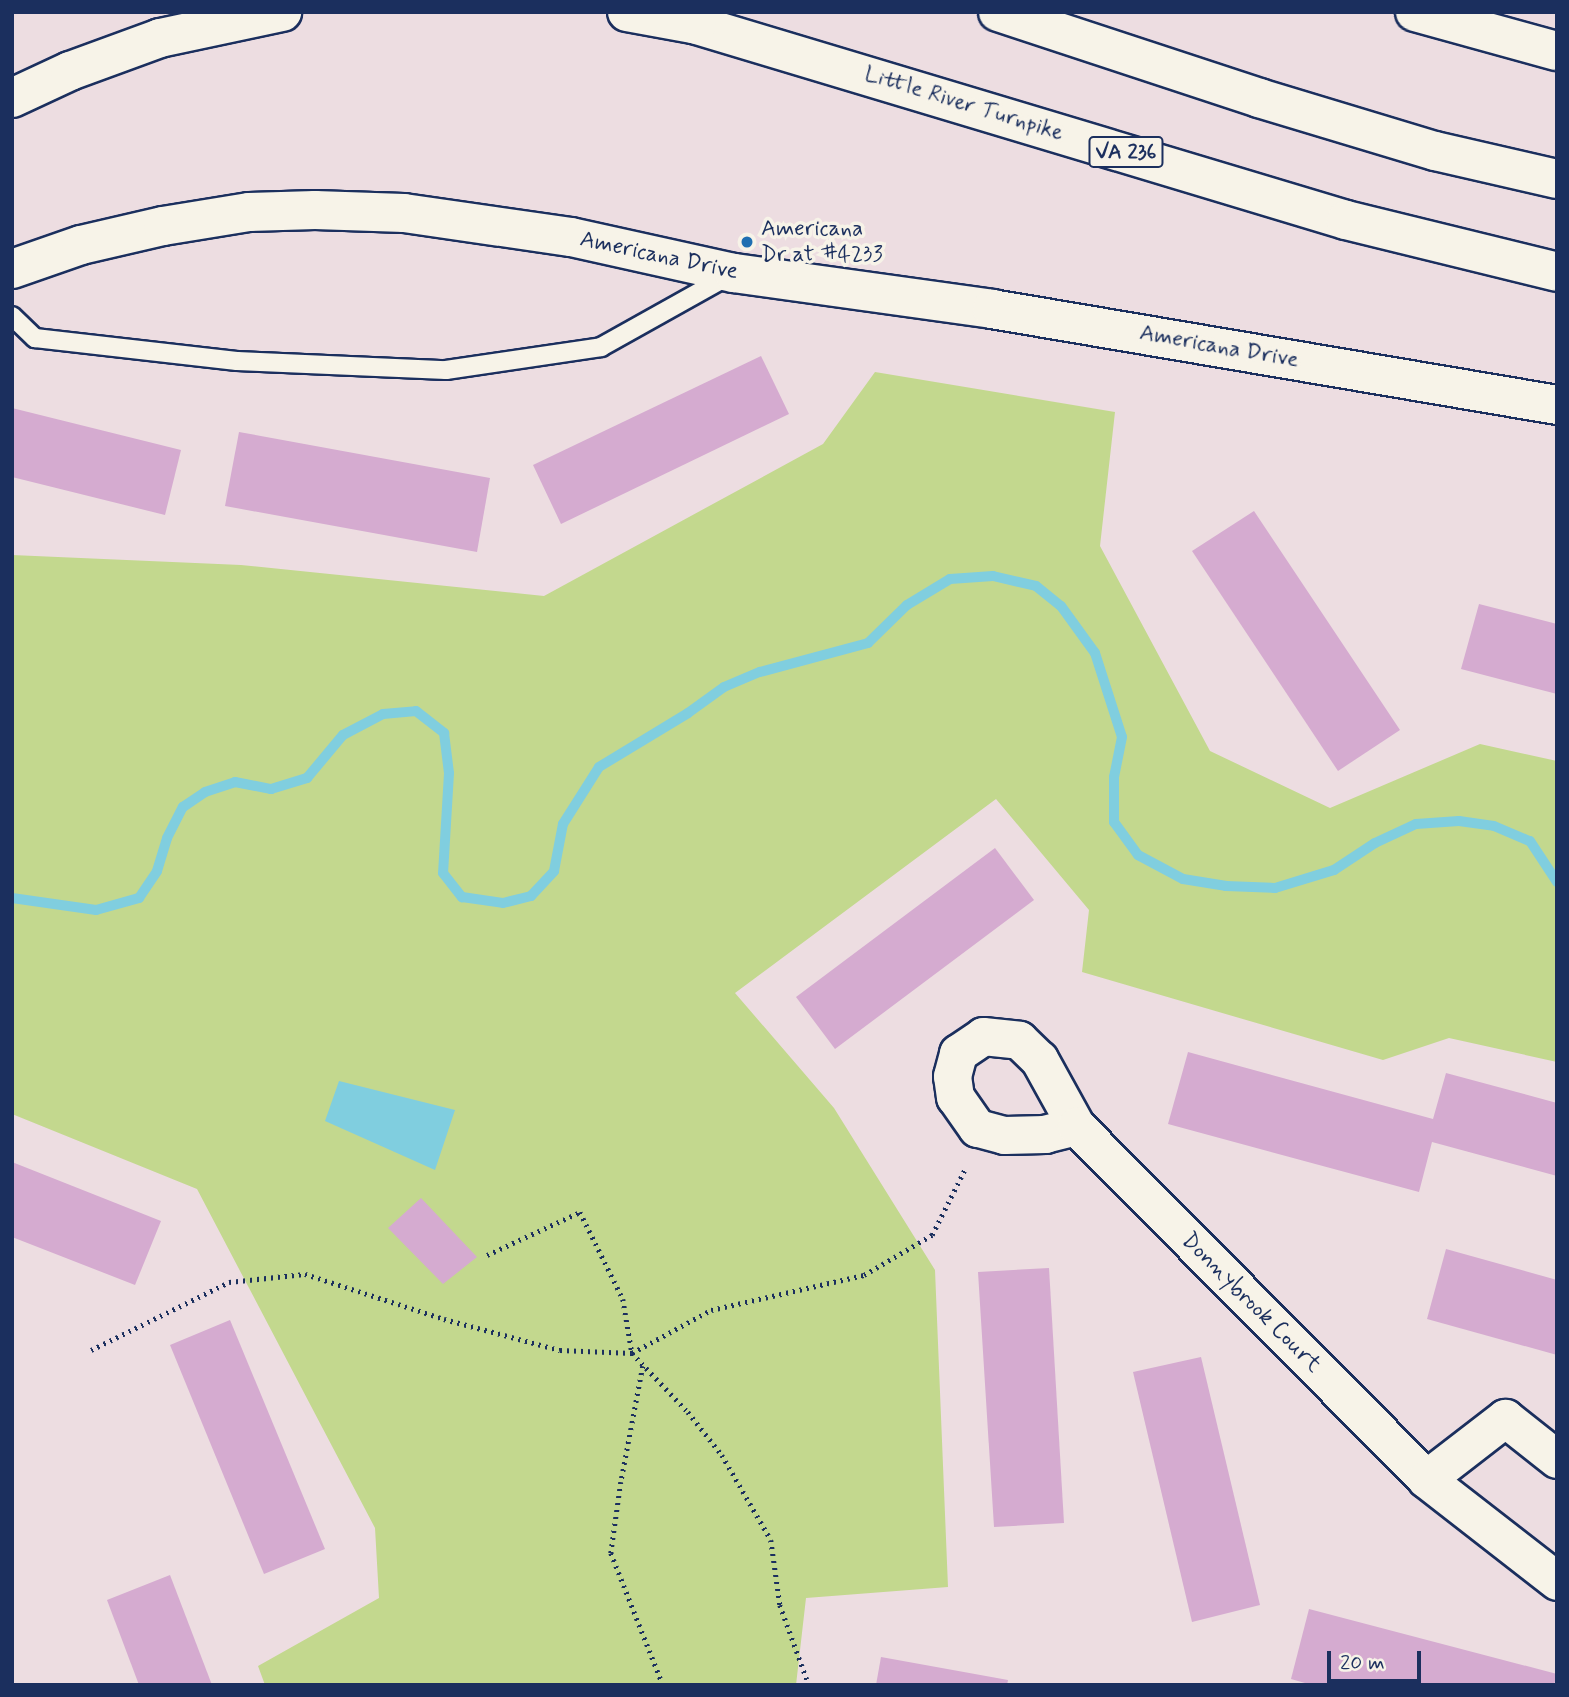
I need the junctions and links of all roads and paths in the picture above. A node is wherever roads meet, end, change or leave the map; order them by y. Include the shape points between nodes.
1 (282, 12) edge
2 (627, 12) edge
3 (654, 12) edge
4 (998, 12) edge
5 (1415, 12) edge
6 (1482, 20) edge
7 (697, 24) junction
8 (1557, 51) edge
9 (12, 98) edge
10 (1557, 179) edge
11 (12, 269) edge
12 (1557, 272) edge
13 (734, 273) junction
14 (12, 316) edge
15 (1557, 405) edge
16 (1076, 1126) dead end
17 (964, 1171) dead end
18 (487, 1255) dead end
19 (91, 1350) dead end
20 (632, 1353) junction
21 (644, 1366) junction
22 (1557, 1459) edge
23 (1426, 1479) junction
24 (1557, 1581) edge
25 (663, 1685) edge
26 (808, 1685) edge

1 - 9 main road via 160,38
2 - 7 main road
3 - 7 main road, Little River Turnpike / VA 236
4 - 10 main road via 1384,136
5 - 6 main road
6 - 8 main road
7 - 12 main road, Little River Turnpike / VA 236 via 1346,220
11 - 13 main road, Americana Drive via 163,226 249,212 315,210 404,213 558,235
13 - 14 lane via 601,347 446,370 237,361 35,338
13 - 15 main road, Americana Drive via 1005,311
16 - 23 street, Donnybrook Court
17 - 20 path via 932,1235 864,1275 711,1310
18 - 20 path via 580,1212 623,1300
19 - 20 path via 229,1282 305,1274 560,1350
20 - 21 path
21 - 25 path via 611,1553
21 - 26 path via 722,1455 771,1540 780,1605
22 - 23 street via 1504,1418
23 - 24 street, Donnybrook Court

